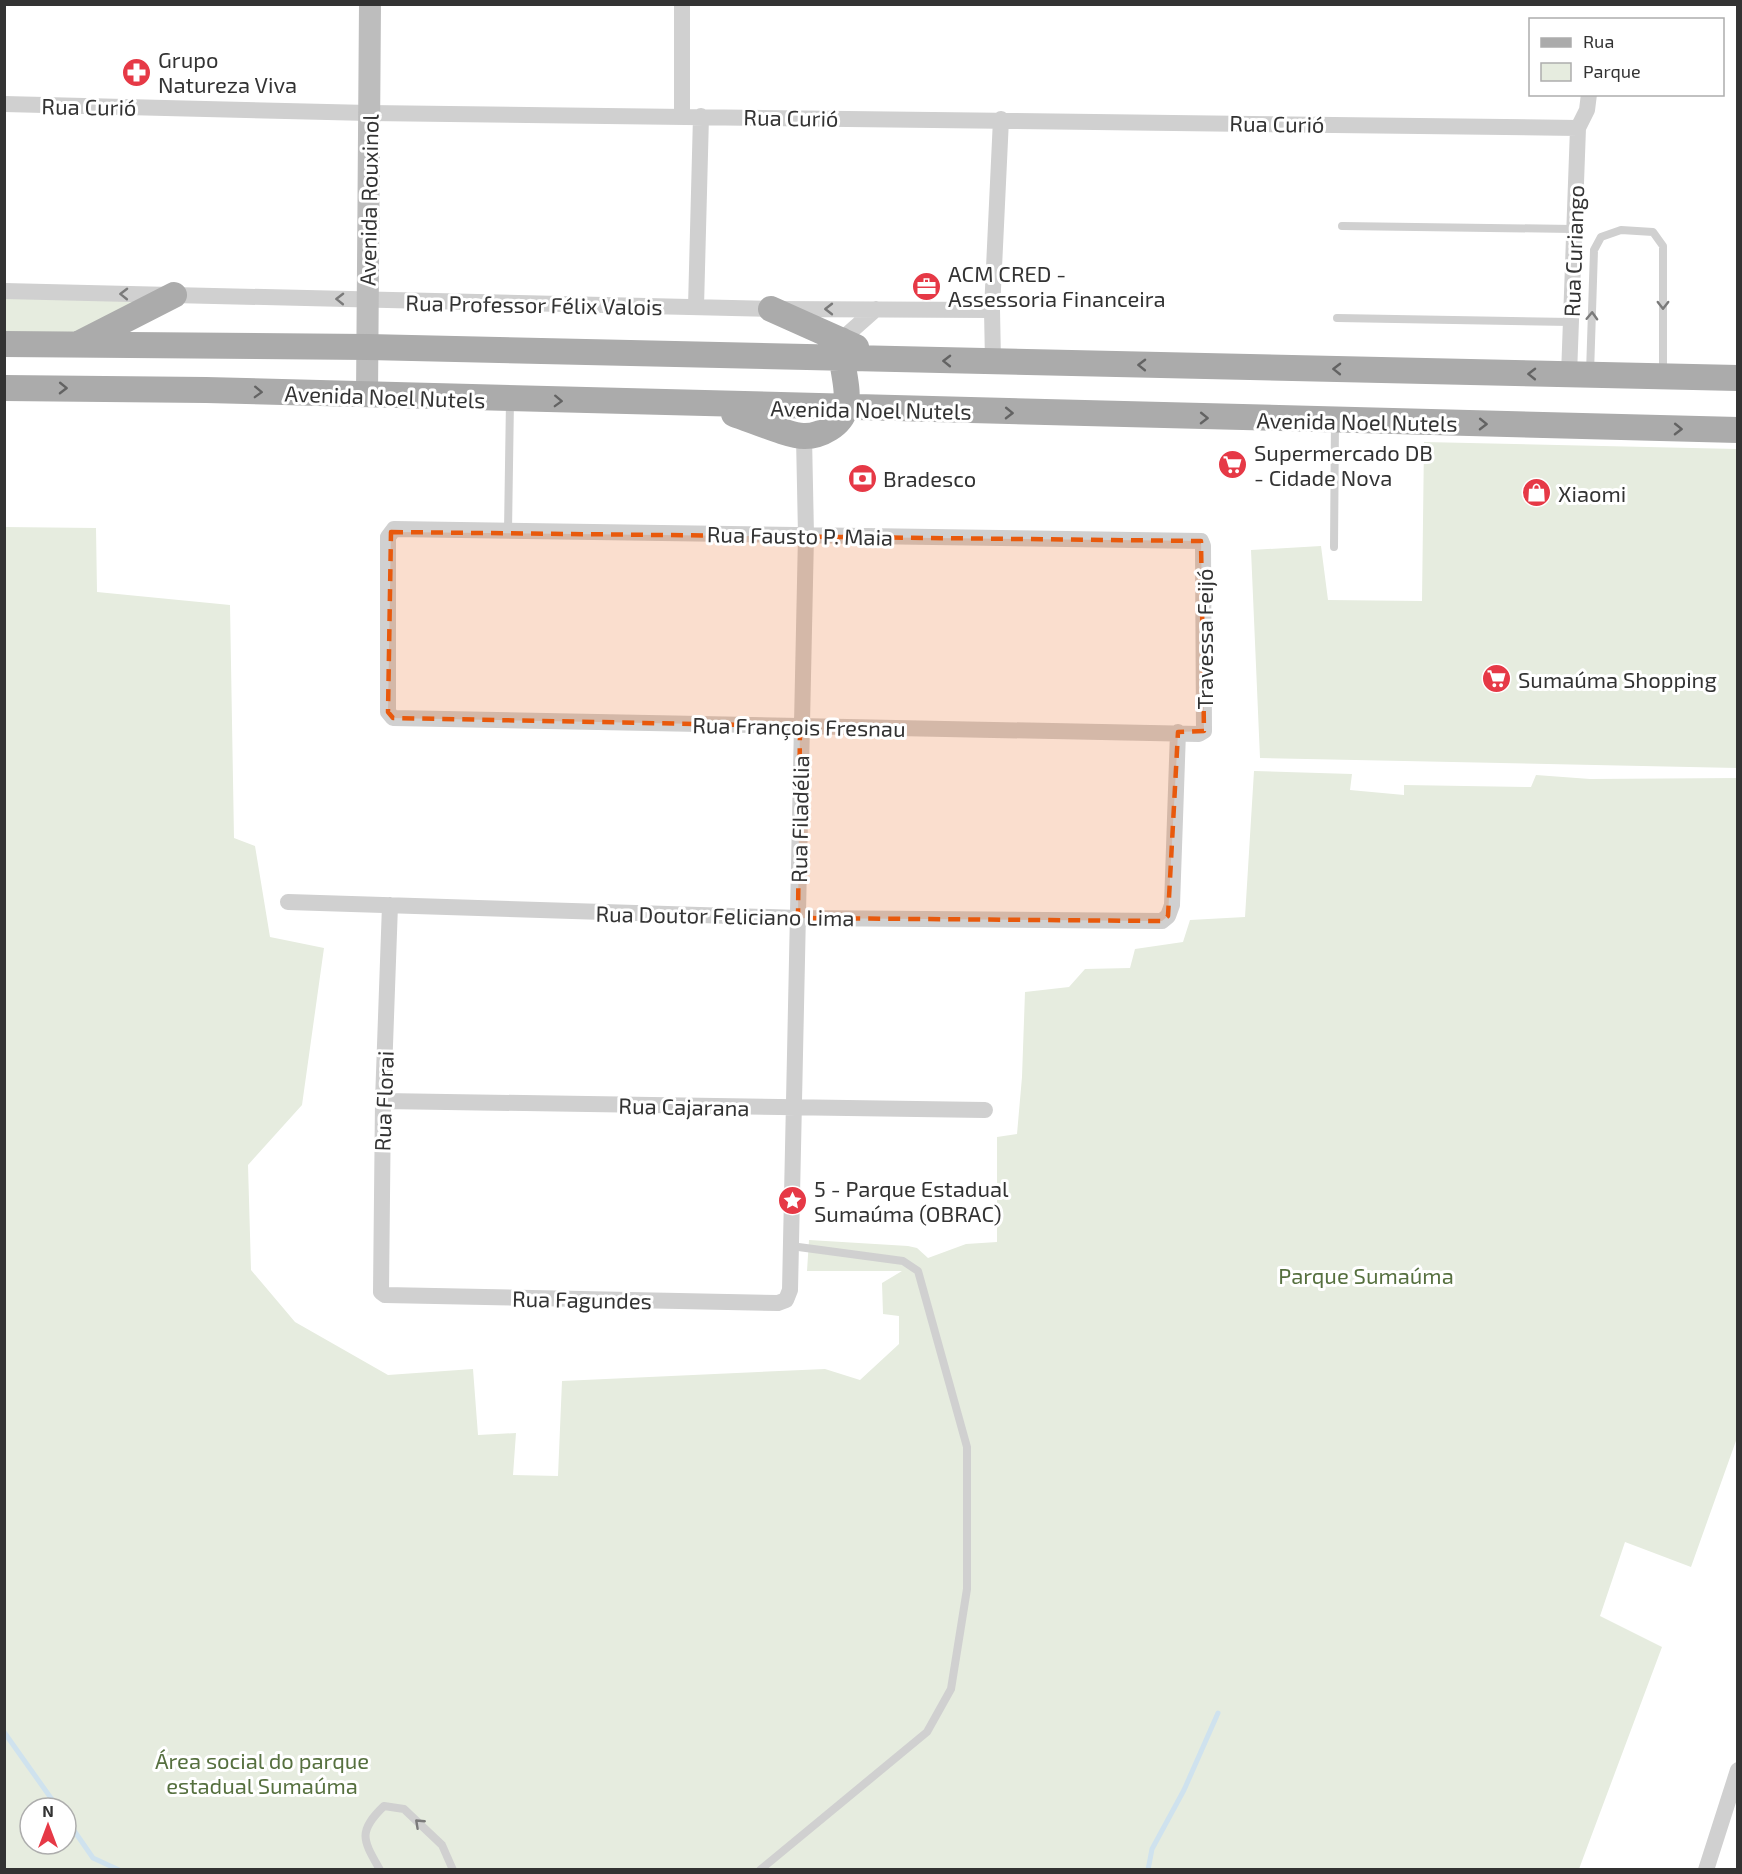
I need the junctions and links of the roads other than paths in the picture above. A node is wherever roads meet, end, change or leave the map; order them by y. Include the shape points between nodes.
1 (370, 4) edge
2 (682, 4) edge
3 (1589, 96) edge
4 (4, 104) edge
5 (369, 113) junction
6 (682, 116) junction
7 (701, 116) junction
8 (1001, 119) junction
9 (1578, 128) junction
10 (1342, 226) dead end
11 (1573, 229) junction
12 (4, 291) edge
13 (174, 296) junction
14 (366, 300) junction
15 (696, 307) junction
16 (771, 309) junction
17 (876, 309) junction
18 (992, 310) junction
19 (1337, 318) dead end
20 (1571, 322) junction
21 (4, 344) edge
22 (77, 345) junction
23 (368, 347) junction
24 (840, 349) junction
25 (993, 362) junction
26 (1580, 375) junction
27 (1663, 377) junction
28 (1737, 378) edge
29 (4, 388) edge
30 (367, 396) junction
31 (510, 400) junction
32 (705, 405) junction
33 (845, 409) junction
34 (1335, 421) junction
35 (1737, 430) edge
36 (804, 437) junction
37 (508, 531) junction
38 (806, 535) junction
39 (1203, 546) joint
40 (1334, 547) dead end
41 (393, 718) joint
42 (800, 726) junction
43 (1204, 731) joint
44 (1178, 732) junction
45 (288, 902) dead end
46 (390, 905) junction
47 (798, 918) junction
48 (383, 1101) junction
49 (795, 1107) junction
50 (985, 1110) dead end
51 (791, 1246) junction
52 (385, 1295) joint
53 (778, 1303) joint
54 (1737, 1770) edge
55 (380, 1869) edge
56 (453, 1869) edge
57 (760, 1869) edge
58 (1706, 1869) edge

1 - 5 street, Avenida Rouxinol
2 - 6 street
3 - 9 street, Rua Curiango
4 - 5 street, Rua Curió
5 - 6 street, Rua Curió
5 - 14 street, Avenida Rouxinol
6 - 7 street, Rua Curió
7 - 8 street, Rua Curió
7 - 15 street
8 - 9 street, Rua Curió
8 - 18 street
9 - 11 street, Rua Curiango
10 - 11 lane
11 - 20 street, Rua Curiango
13 -> 12 street, Rua Professor Félix Valois
14 -> 13 street, Rua Professor Félix Valois
13 - 22 main road
14 - 15 street, Rua Professor Félix Valois
14 - 23 street, Avenida Rouxinol
15 - 16 street, Rua Professor Félix Valois
17 -> 16 street, Rua Professor Félix Valois
16 - 24 main road
17 - 18 street, Rua Professor Félix Valois
17 - 24 street
18 - 25 street
19 - 20 lane
20 - 26 street, Rua Curiango
21 - 22 main road, Avenida Noel Nutels
22 - 23 main road, Avenida Noel Nutels
23 - 24 main road, Avenida Noel Nutels
23 - 30 street, Avenida Rouxinol
25 -> 24 main road, Avenida Noel Nutels via 881,359
24 - 33 main road via 846,383
26 -> 25 main road, Avenida Noel Nutels
26 - 27 main road, Avenida Noel Nutels
26 -> 27 lane via 1594,250 1601,237 1622,230 1653,232 1663,246
27 - 28 main road, Avenida Noel Nutels
29 -> 30 main road, Avenida Noel Nutels
30 - 31 main road, Avenida Noel Nutels
31 -> 32 main road, Avenida Noel Nutels
31 - 37 lane
32 - 33 main road, Avenida Noel Nutels
32 - 36 main road
33 -> 34 main road, Avenida Noel Nutels
33 - 36 main road via 841,420 832,427
34 -> 35 main road, Avenida Noel Nutels
34 - 40 lane
36 - 38 street, Rua Filadélia
37 - 38 street, Rua Fausto P. Maia
37 - 41 street, Rua Fausto P. Maia via 394,529 388,537 388,712
38 - 39 street, Rua Fausto P. Maia via 1201,541
38 - 42 street, Rua Filadélia
39 - 43 street, Travessa Feijó
41 - 42 street, Rua François Fresnau
42 - 44 street, Rua François Fresnau
42 - 47 street, Rua Filadélia
43 - 44 street, Rua François Fresnau
44 - 47 street, Rua Doutor Feliciano Lima via 1172,905 1162,921
45 - 46 street, Rua Doutor Feliciano Lima
46 - 47 street, Rua Doutor Feliciano Lima
46 - 48 street, Rua Florai
47 - 49 street, Rua Filadélia
48 - 49 street, Rua Cajarana
48 - 52 street, Rua Florai via 379,1288
49 - 50 street, Rua Cajarana
49 - 51 street, Rua Filadélia
51 - 53 street, Rua Filadélia via 790,1290 786,1300
51 - 57 lane via 903,1261 918,1271 967,1447 967,1589 951,1689 927,1732
52 - 53 street, Rua Fagundes
54 - 58 street
56 -> 55 lane via 442,1845 404,1809 384,1806 367,1823 364,1843

